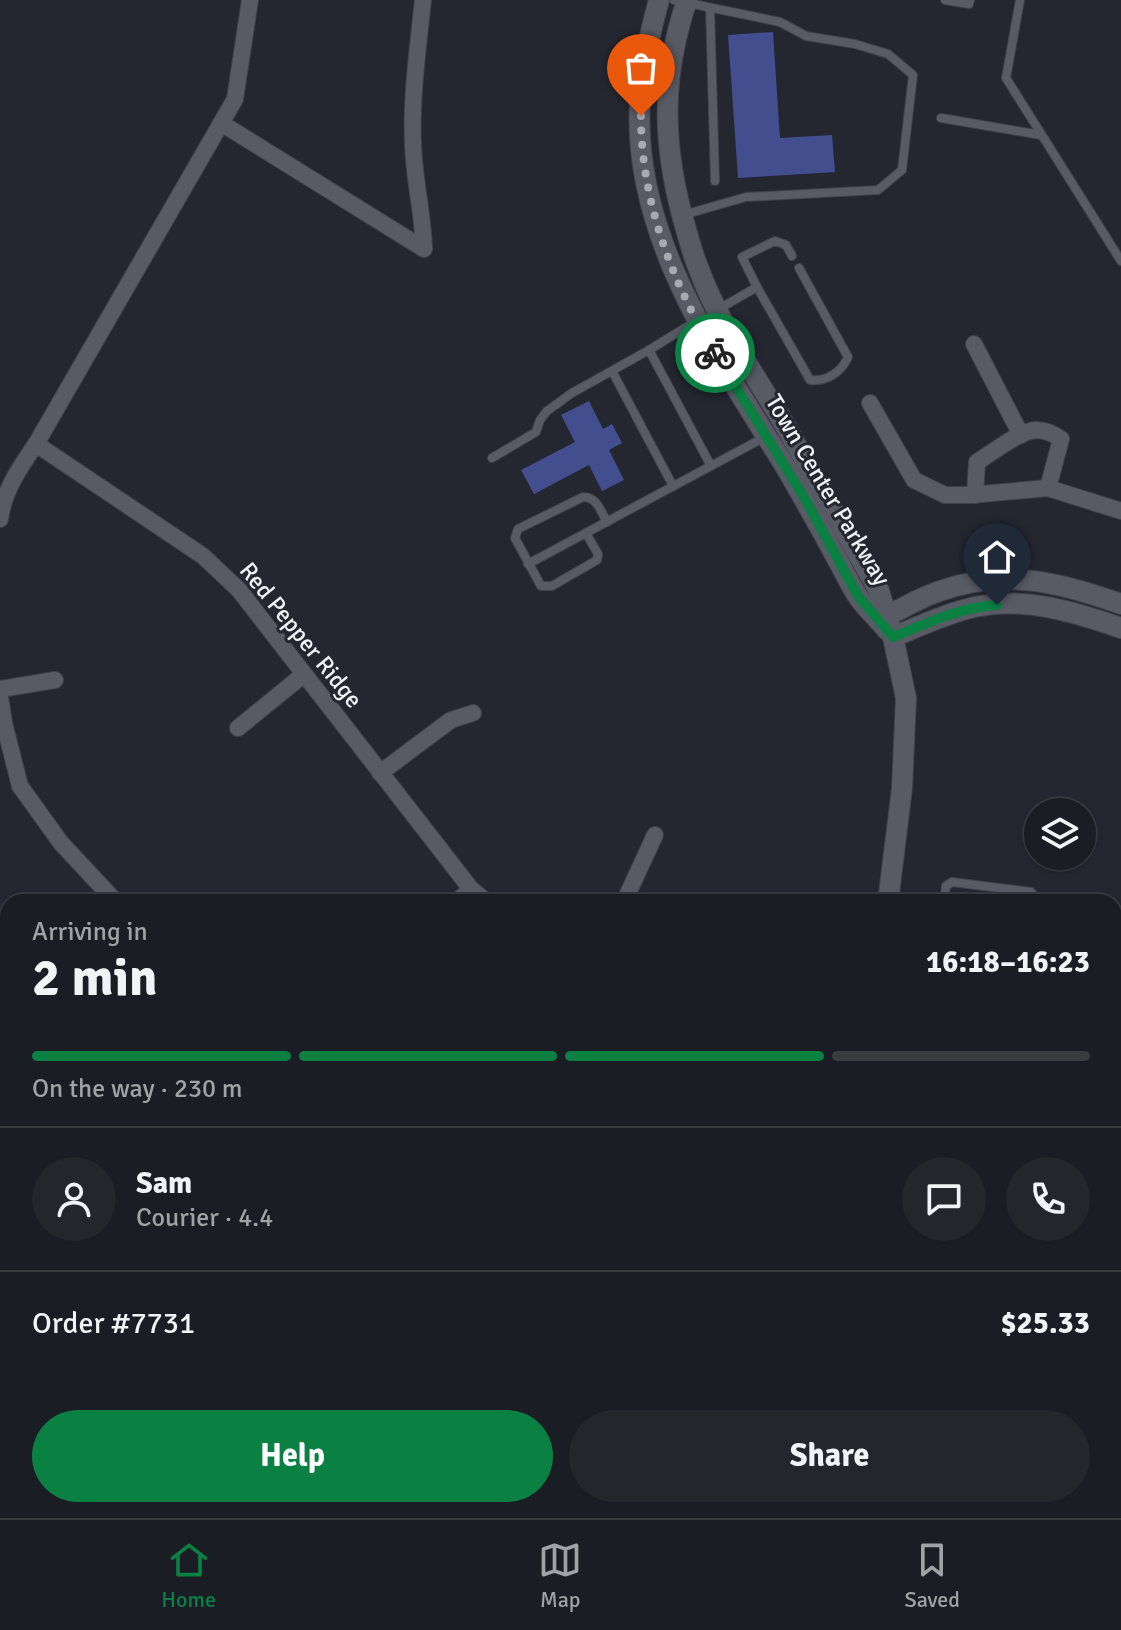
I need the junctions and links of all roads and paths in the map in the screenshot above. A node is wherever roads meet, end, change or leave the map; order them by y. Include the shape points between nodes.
1 (250, 0) edge
2 (423, 0) edge
3 (659, 0) edge
4 (945, 0) edge
5 (970, 0) edge
6 (1020, 0) edge
7 (682, 1) edge
8 (710, 8) junction
9 (941, 118) dead end
10 (221, 123) junction
11 (1041, 135) junction
12 (715, 181) dead end
13 (682, 215) junction
14 (792, 256) dead end
15 (1121, 261) edge
16 (799, 268) dead end
17 (757, 287) junction
18 (718, 309) junction
19 (697, 320) junction
20 (974, 344) dead end
21 (649, 350) junction
22 (612, 371) junction
23 (870, 403) dead end
24 (1021, 435) junction
25 (766, 436) junction
26 (36, 444) junction
27 (492, 458) dead end
28 (711, 466) junction
29 (673, 486) junction
30 (1048, 488) junction
31 (975, 495) junction
32 (1121, 511) edge
33 (0, 519) edge
34 (607, 522) junction
35 (586, 533) junction
36 (528, 564) junction
37 (1121, 604) edge
38 (883, 618) junction
39 (1121, 628) edge
40 (893, 637) junction
41 (303, 675) junction
42 (55, 680) dead end
43 (0, 689) edge
44 (0, 697) edge
45 (473, 713) dead end
46 (238, 728) dead end
47 (380, 773) junction
48 (655, 835) dead end
49 (471, 889) junction
50 (109, 894) edge
51 (465, 894) edge
52 (477, 894) edge
53 (628, 894) edge
54 (889, 894) edge
55 (945, 894) edge
56 (1033, 894) edge

1 - 10 street via 235,99
2 - 10 street via 413,145 424,249
3 - 19 street, Town Center Parkway via 641,91 641,141 667,257
4 - 5 lane
6 - 11 lane via 1006,78
7 - 8 lane
7 - 13 street, Town Center Parkway via 666,123
8 - 12 lane
8 - 13 lane via 888,54 913,75 902,170 878,190 746,197
9 - 11 lane
10 - 26 street
11 - 15 lane
13 - 18 street, Town Center Parkway via 698,268
14 - 17 lane via 786,245 775,241 742,257
16 - 17 lane via 848,357 844,367 821,381 810,380
17 - 18 lane
18 - 19 lane
18 - 38 street, Town Center Parkway via 879,591
19 - 21 lane
19 - 25 street, Town Center Parkway
20 - 24 street
21 - 22 lane
21 - 28 lane
22 - 27 lane via 547,411 536,432
22 - 29 lane
23 - 31 street via 914,480 945,495
24 - 30 street via 1035,430 1061,439
24 - 31 street via 977,462
25 - 28 lane
25 - 38 street, Town Center Parkway via 858,596
26 - 33 street via 3,502
26 - 41 street, Red Pepper Ridge via 203,556 239,590
28 - 29 lane
29 - 34 lane
30 - 31 street
30 - 32 street
34 - 35 lane
34 - 36 lane via 595,500 583,497 523,526 515,538
35 - 36 lane
35 - 36 lane via 597,560 552,586 541,586
37 - 38 street via 1040,580 973,581
38 - 40 street, Town Center Parkway
39 - 40 street via 1016,603 978,606
40 - 54 street, Town Center Parkway via 906,698
41 - 46 street
41 - 47 street, Red Pepper Ridge
42 - 43 street
44 - 50 street via 20,786 61,843
45 - 47 street via 451,720
47 - 49 street, Red Pepper Ridge
48 - 53 street
49 - 51 street
49 - 52 street, Red Pepper Ridge
55 - 56 lane via 952,882

